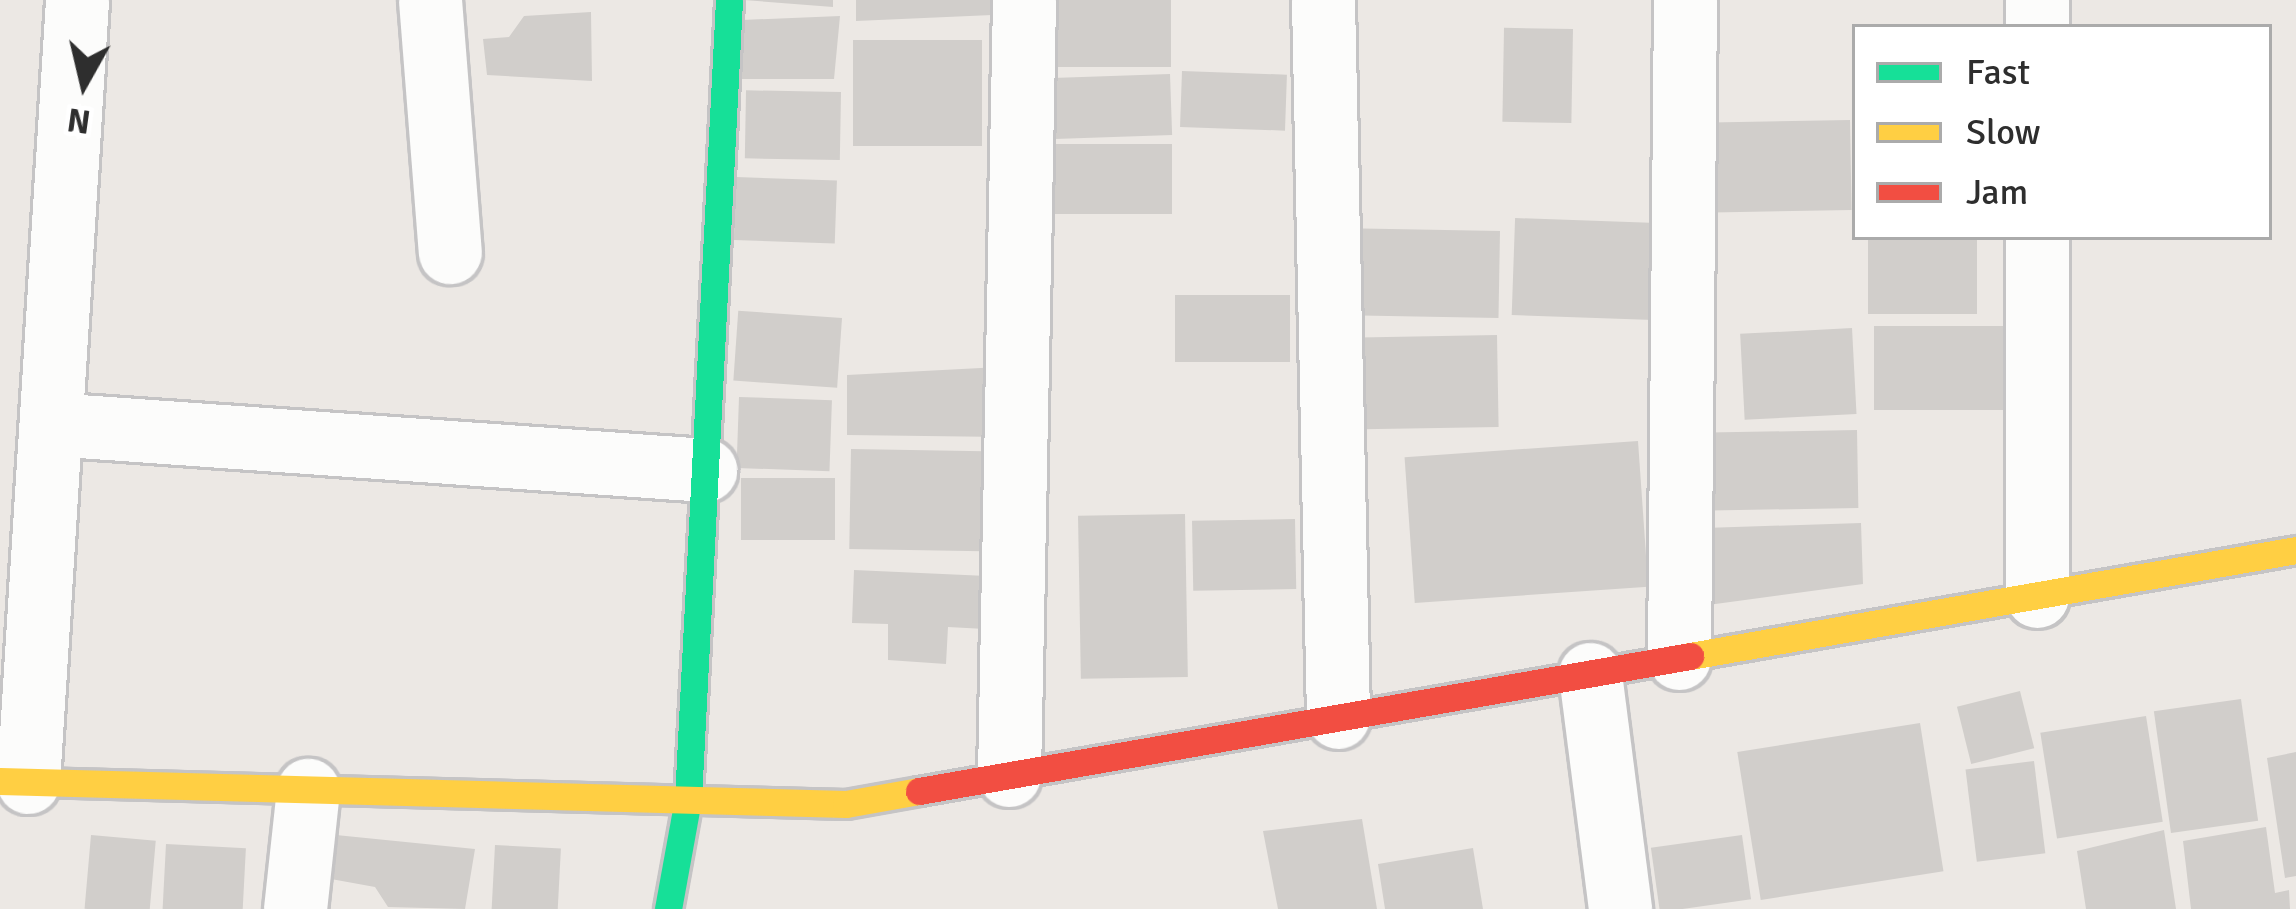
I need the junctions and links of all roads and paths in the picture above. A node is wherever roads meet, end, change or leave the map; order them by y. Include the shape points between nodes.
1 (77, 0) edge
2 (430, 0) edge
3 (729, 0) edge
4 (1024, 0) edge
5 (1323, 0) edge
6 (1685, 0) edge
7 (2037, 240) edge
8 (450, 252) dead end
9 (51, 424) junction
10 (705, 470) junction
11 (2296, 550) edge
12 (2037, 596) junction
13 (1678, 658) junction
14 (1590, 674) junction
15 (1338, 717) junction
16 (1010, 776) junction
17 (14, 782) edge
18 (308, 790) junction
19 (688, 799) junction
20 (295, 909) edge
21 (668, 909) edge
22 (1620, 909) edge

1 - 9 street
2 - 8 street
3 - 10 street
4 - 16 street
5 - 15 street
6 - 13 street
7 - 12 street
9 - 10 street
9 - 17 street
10 - 19 street
11 - 12 street
12 - 13 street
13 - 14 street
14 - 15 street
14 - 22 street
15 - 16 street
16 - 19 street via 846,804
17 - 18 street
18 - 19 street
18 - 20 street
19 - 21 street

